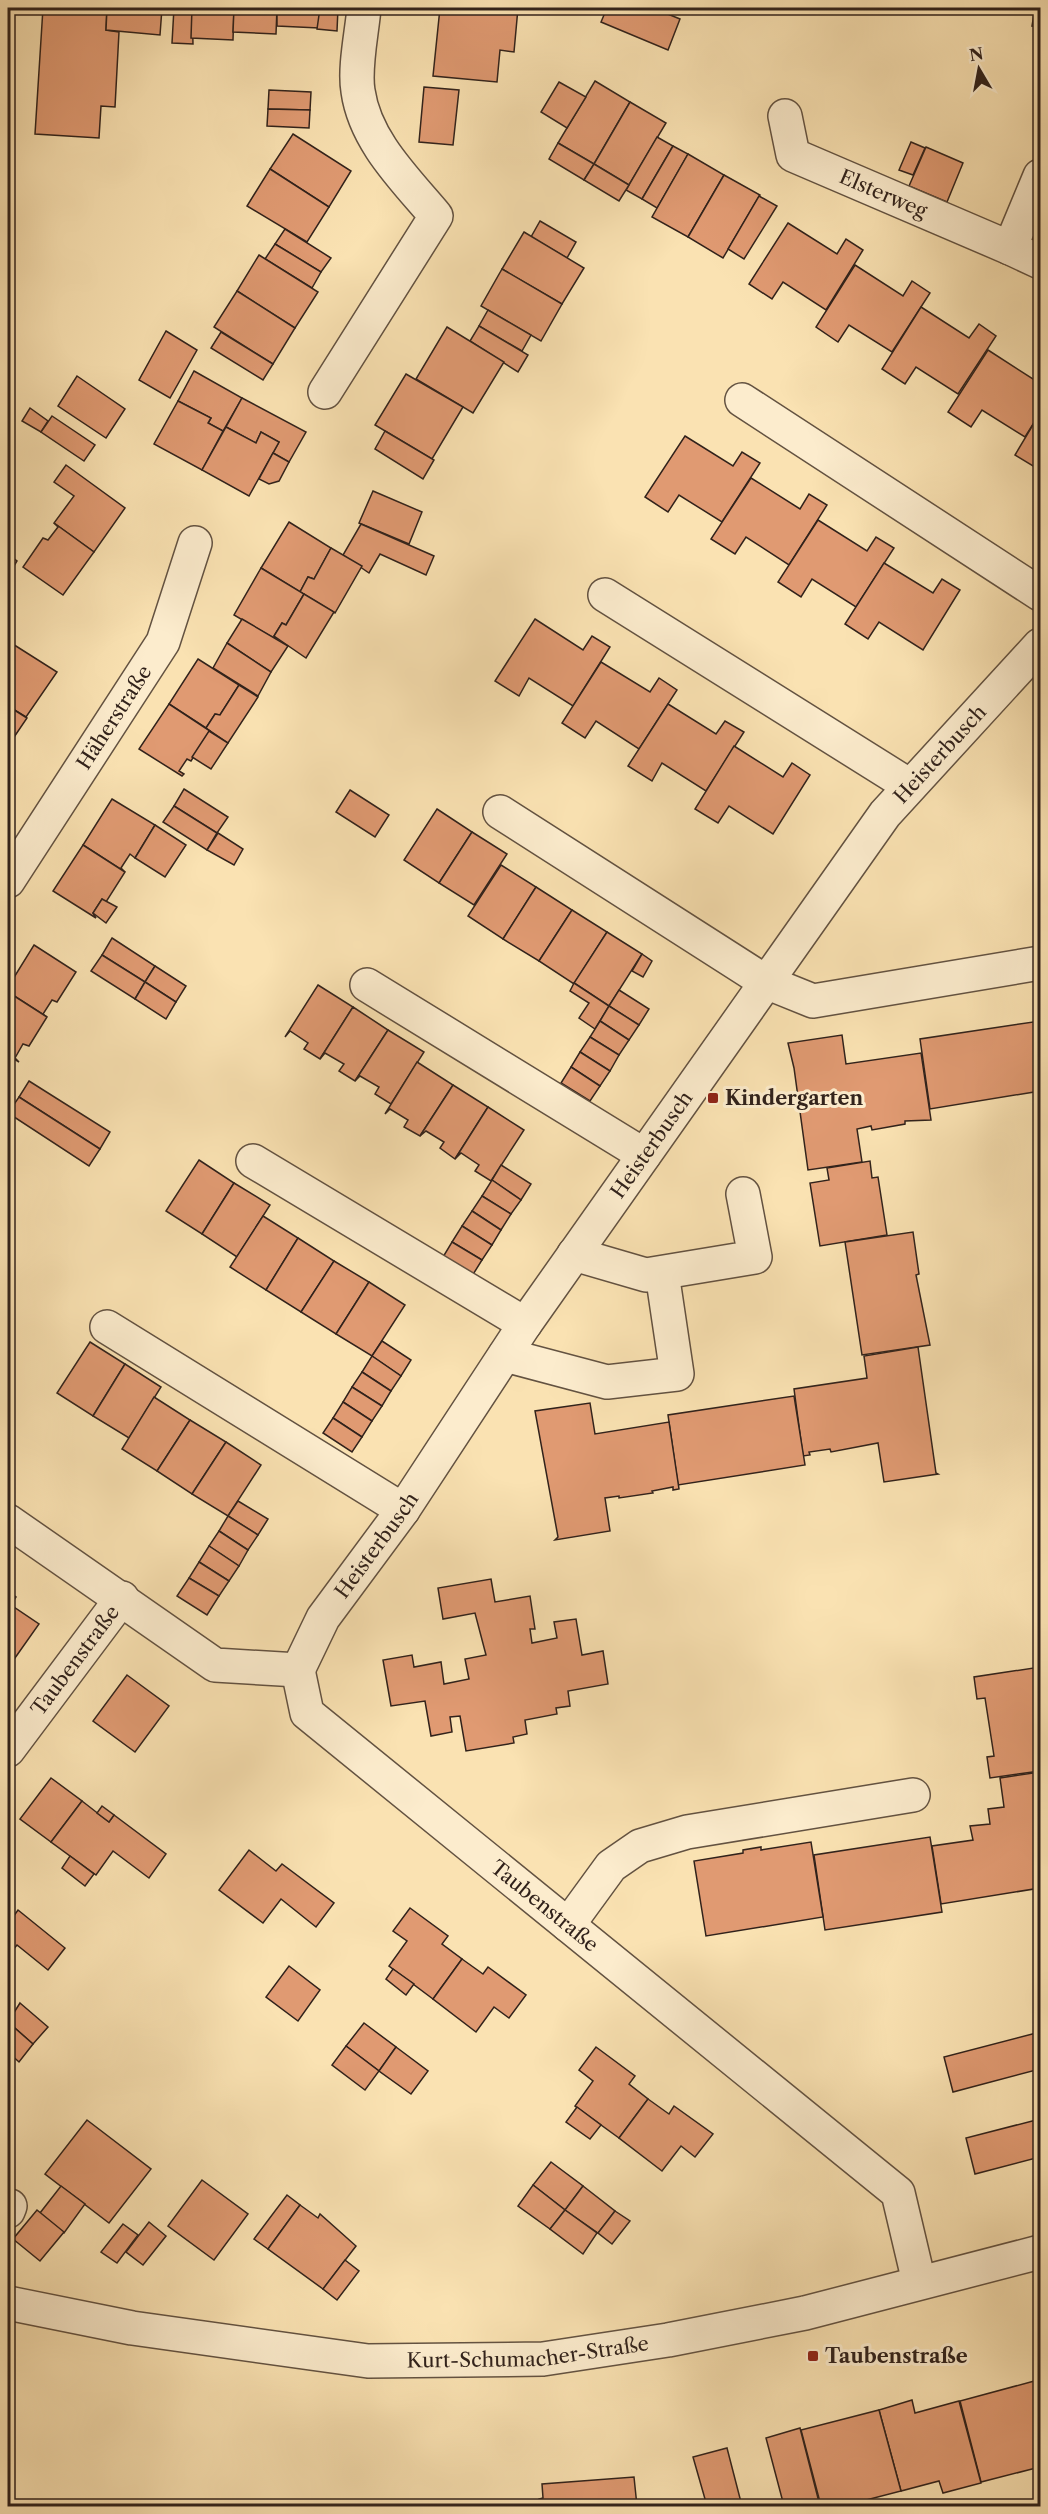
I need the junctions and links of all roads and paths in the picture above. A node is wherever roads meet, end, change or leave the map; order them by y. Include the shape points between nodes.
1 (364, 8) edge
2 (785, 116) dead end
3 (1041, 176) edge
4 (1010, 248) junction
5 (1041, 262) edge
6 (325, 392) dead end
7 (742, 400) dead end
8 (195, 543) dead end
9 (1041, 594) edge
10 (605, 595) dead end
11 (1041, 645) edge
12 (910, 786) junction
13 (500, 812) dead end
14 (8, 881) edge
15 (1041, 963) edge
16 (766, 982) junction
17 (367, 985) dead end
18 (644, 1155) junction
19 (253, 1161) dead end
20 (743, 1194) dead end
21 (574, 1254) junction
22 (662, 1272) junction
23 (525, 1324) junction
24 (107, 1327) dead end
25 (505, 1355) junction
26 (403, 1510) junction
27 (8, 1521) edge
28 (122, 1598) junction
29 (298, 1670) junction
30 (8, 1750) edge
31 (913, 1796) dead end
32 (568, 1925) junction
33 (1041, 2252) edge
34 (919, 2282) junction
35 (8, 2303) edge

1 - 6 street via 357,89 364,119 389,159 436,216
2 - 4 street, Elsterweg via 793,155
3 - 4 street
4 - 5 street, Elsterweg
7 - 9 street
8 - 14 street, Häherstraße via 163,642
10 - 12 street
11 - 12 street, Heisterbusch
12 - 16 street, Heisterbusch via 885,814
13 - 16 street
15 - 16 street via 813,1001
16 - 18 street, Heisterbusch
17 - 18 street
18 - 21 street, Heisterbusch
19 - 23 street
20 - 22 street via 755,1257
21 - 22 street via 646,1275
21 - 23 street, Heisterbusch
22 - 25 street via 677,1374 607,1383
23 - 25 street, Heisterbusch
24 - 26 street
25 - 26 street, Heisterbusch
26 - 29 street, Heisterbusch via 323,1618
27 - 28 street, Taubenstraße
28 - 29 street, Taubenstraße via 215,1665
28 - 30 street, Taubenstraße
29 - 32 street, Taubenstraße via 307,1713
31 - 32 street via 687,1832 640,1846 611,1866
32 - 34 street, Taubenstraße via 898,2193
33 - 34 street, Kurt-Schumacher-Straße
34 - 35 street, Kurt-Schumacher-Straße via 794,2315 543,2359 368,2361 132,2328

